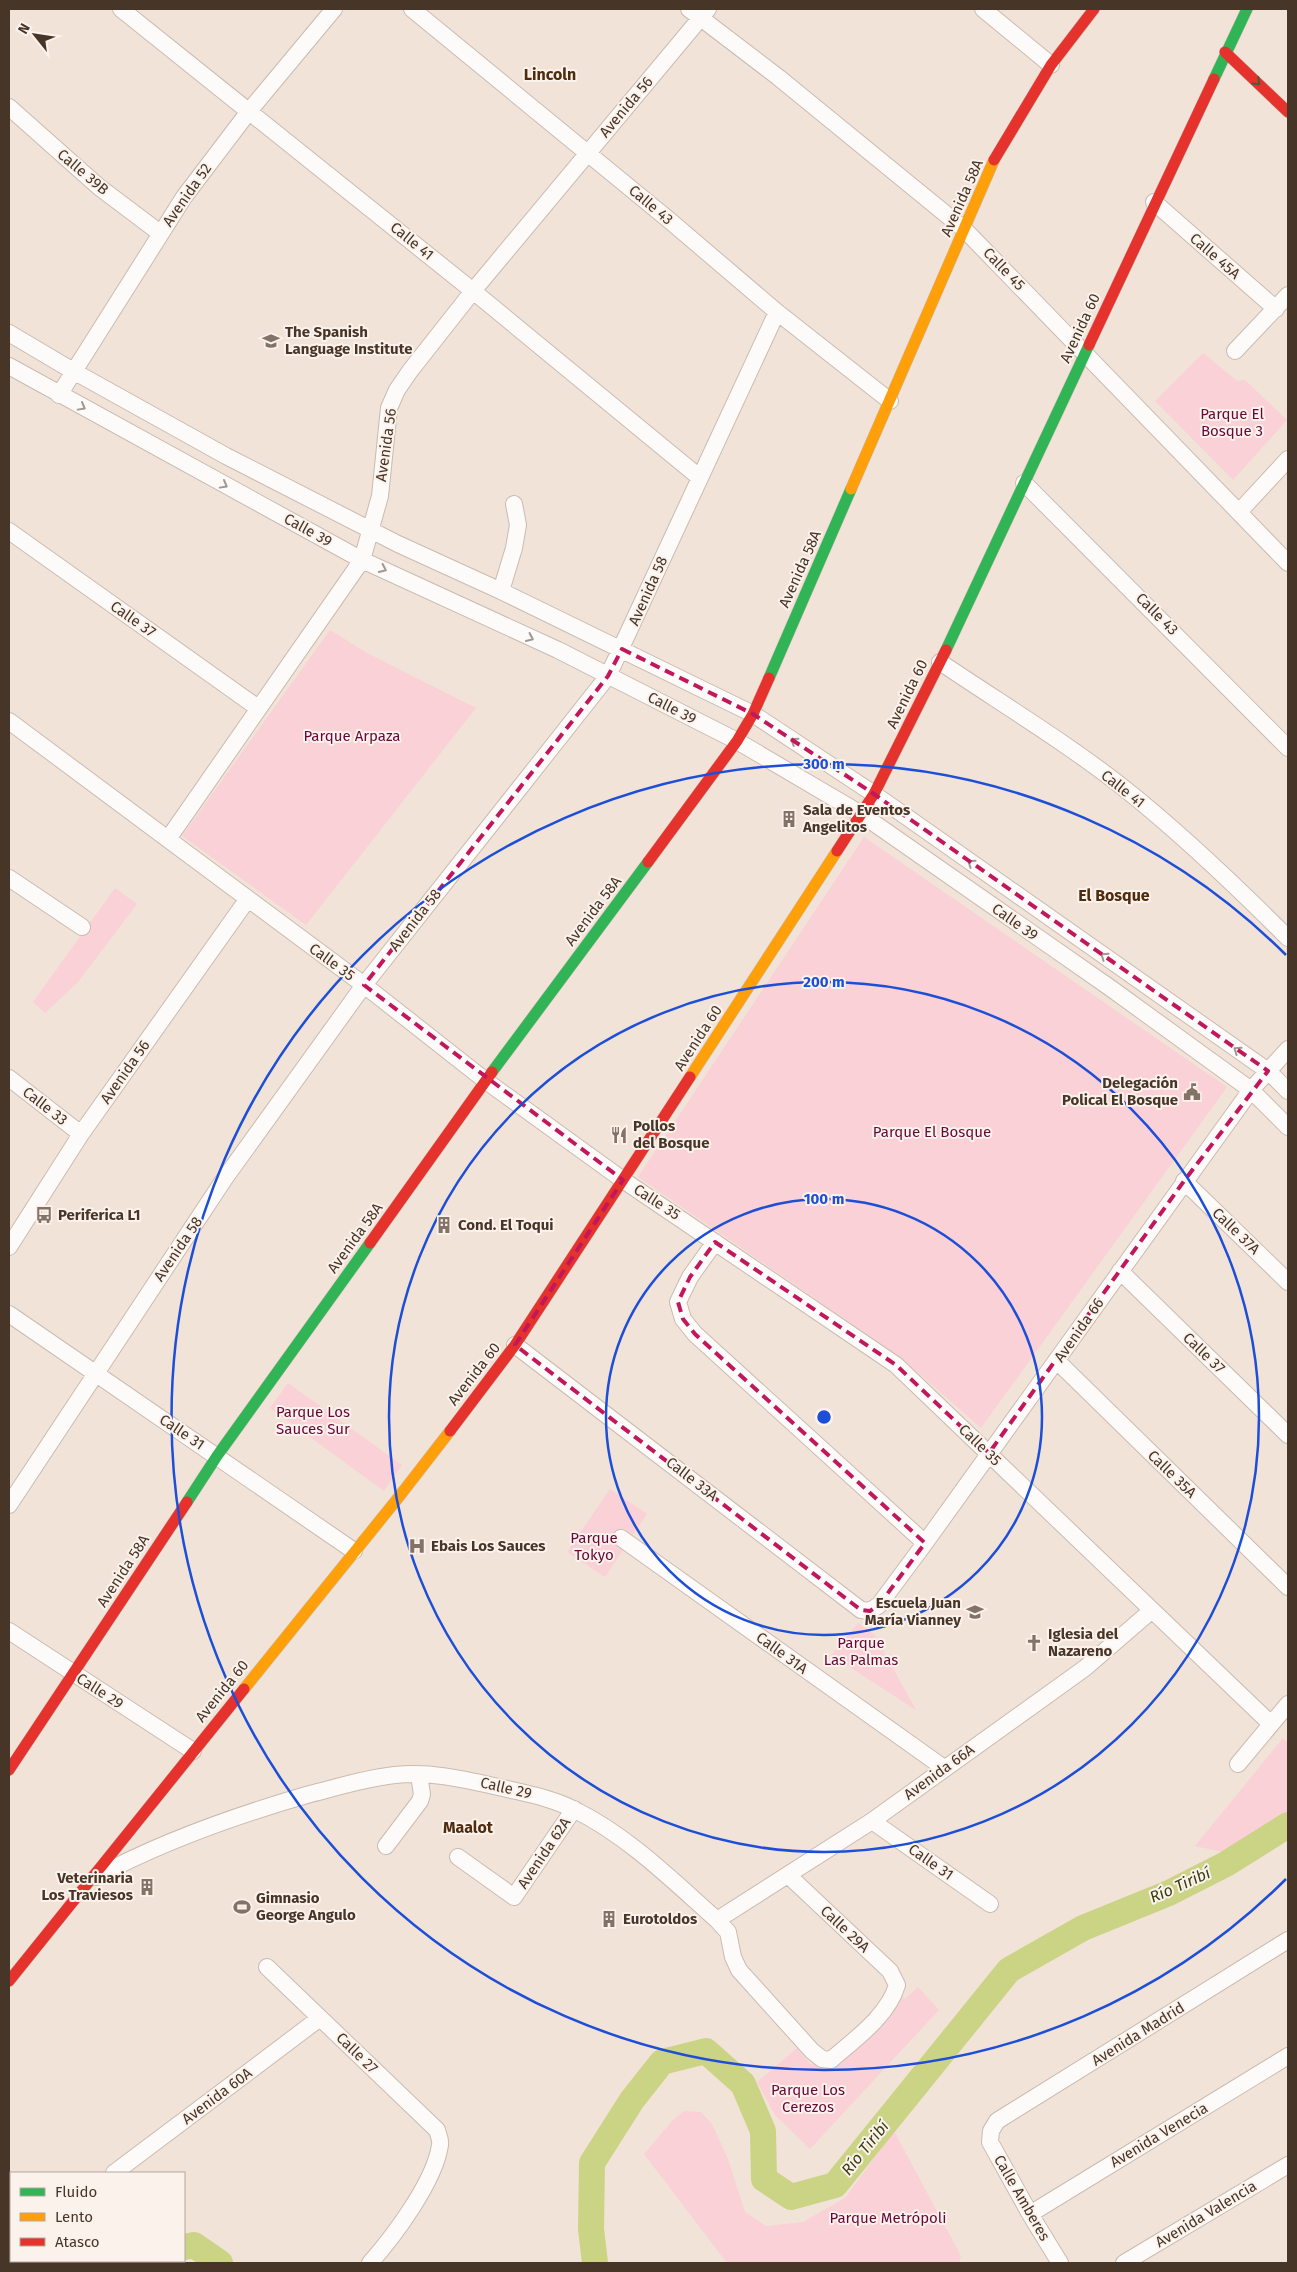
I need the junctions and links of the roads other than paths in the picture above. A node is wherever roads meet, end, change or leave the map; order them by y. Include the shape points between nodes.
1 (121, 9) edge
2 (334, 9) edge
3 (412, 9) edge
4 (983, 9) edge
5 (1094, 9) edge
6 (1246, 9) edge
7 (699, 12) edge
8 (1225, 52) junction
9 (1051, 65) junction
10 (9, 107) edge
11 (250, 110) junction
12 (1288, 112) edge
13 (588, 152) junction
14 (1154, 202) junction
15 (964, 228) junction
16 (160, 233) junction
17 (473, 291) junction
18 (1288, 295) edge
19 (1276, 309) junction
20 (777, 312) junction
21 (9, 333) edge
22 (1235, 351) dead end
23 (1084, 354) junction
24 (9, 366) edge
25 (73, 371) junction
26 (59, 395) junction
27 (890, 401) junction
28 (1288, 459) edge
29 (699, 477) junction
30 (1024, 482) junction
31 (514, 504) dead end
32 (1239, 512) junction
33 (9, 531) edge
34 (371, 531) junction
35 (362, 560) junction
36 (1288, 563) edge
37 (501, 591) junction
38 (622, 649) junction
39 (940, 662) junction
40 (608, 676) junction
41 (258, 708) junction
42 (753, 714) junction
43 (9, 721) edge
44 (737, 741) junction
45 (1288, 748) edge
46 (874, 794) junction
47 (861, 814) junction
48 (168, 839) junction
49 (9, 878) edge
50 (247, 900) junction
51 (82, 927) dead end
52 (1288, 938) edge
53 (364, 985) junction
54 (1288, 1049) edge
55 (1268, 1071) junction
56 (9, 1078) edge
57 (486, 1081) junction
58 (1251, 1090) junction
59 (1288, 1091) edge
60 (1288, 1126) edge
61 (81, 1134) junction
62 (623, 1180) junction
63 (1184, 1181) junction
64 (716, 1242) junction
65 (9, 1247) edge
66 (1120, 1271) junction
67 (1288, 1282) edge
68 (9, 1314) edge
69 (515, 1345) junction
70 (1057, 1361) junction
71 (96, 1373) junction
72 (1288, 1435) edge
73 (989, 1453) junction
74 (217, 1456) junction
75 (9, 1505) edge
76 (621, 1538) dead end
77 (925, 1543) junction
78 (354, 1551) junction
79 (1288, 1587) edge
80 (870, 1611) joint
81 (1151, 1611) junction
82 (9, 1631) edge
83 (74, 1674) junction
84 (1288, 1704) edge
85 (1271, 1724) junction
86 (192, 1751) junction
87 (1238, 1764) dead end
88 (944, 1768) junction
89 (9, 1770) edge
90 (419, 1774) junction
91 (574, 1809) junction
92 (872, 1821) junction
93 (386, 1846) dead end
94 (458, 1857) dead end
95 (789, 1876) junction
96 (86, 1882) junction
97 (990, 1904) dead end
98 (718, 1920) junction
99 (1288, 1940) edge
100 (266, 1967) dead end
101 (9, 1981) edge
102 (320, 2018) junction
103 (1288, 2056) edge
104 (832, 2060) joint
105 (991, 2131) joint
106 (1288, 2165) edge
107 (115, 2172) edge
108 (1030, 2214) junction
109 (370, 2263) edge
110 (1060, 2263) edge
111 (1124, 2263) edge

1 - 11 street, Calle 41
2 - 11 street, Avenida 52
3 - 13 street, Calle 43
4 - 9 street
5 - 9 street, Avenida 58A
6 - 8 street, Avenida 60
7 - 13 street, Avenida 56
7 - 15 street, Calle 45
8 -> 12 street
8 - 14 street, Avenida 60
9 - 15 street, Avenida 58A via 999,149
10 - 16 street, Calle 39B via 99,187
11 - 16 street, Avenida 52
11 - 17 street, Calle 41
13 - 17 street, Avenida 56
13 - 20 street, Calle 43
14 - 19 street, Calle 45A
14 - 23 street, Avenida 60
15 - 23 street, Calle 45
15 - 27 street, Avenida 58A
16 - 25 street, Avenida 52
17 - 29 street, Calle 41
17 - 34 street, Avenida 56 via 410,371 392,402 380,496
18 - 19 street
19 - 22 street
20 - 27 street, Calle 43
20 - 29 street, Avenida 58
21 - 25 street, Calle 39
23 - 30 street, Avenida 60
23 - 32 street, Calle 45
24 - 26 street, Calle 39
25 - 26 street, Avenida 52
25 - 34 street, Calle 39 via 226,456
26 -> 35 street, Calle 39
27 - 42 street, Avenida 58A
28 - 32 street
29 - 38 street, Avenida 58
30 - 39 street, Avenida 60
30 - 45 street, Calle 43
31 - 37 street via 518,525
32 - 36 street, Calle 45
33 - 41 street, Calle 37
34 - 35 street, Avenida 56
34 - 37 street, Calle 39
35 -> 40 street, Calle 39
35 - 41 street, Avenida 56
37 - 38 street, Calle 39
38 - 40 street, Avenida 58
38 - 42 street, Calle 39
39 - 46 street, Avenida 60
39 - 52 street, Calle 41 via 1125,789 1230,880
40 - 44 street, Calle 39
40 - 53 street, Avenida 58
41 - 48 street, Avenida 56
42 - 44 street, Avenida 58A
46 -> 42 street, Calle 39
43 - 48 street, Calle 35
44 - 47 street, Calle 39
44 - 57 street, Avenida 58A
46 - 47 street, Avenida 60
55 -> 46 street, Calle 39
47 - 58 street, Calle 39
47 - 62 street, Avenida 60
48 - 50 street, Calle 35
49 - 51 street
50 - 53 street, Calle 35
50 - 61 street, Avenida 56
53 - 57 street, Calle 35
53 - 71 street, Avenida 58 via 225,1178
54 - 55 street, Avenida 66
55 - 58 street, Avenida 66
55 - 59 street, Calle 39
56 - 61 street, Calle 33
57 - 62 street, Calle 35
57 - 74 street, Avenida 58A
58 - 60 street, Calle 39
58 - 63 street, Avenida 66
61 - 65 street, Avenida 56
62 - 64 street, Calle 35
62 - 69 street, Avenida 60
63 - 66 street, Avenida 66
63 - 67 street, Calle 37A
64 - 73 street, Calle 35 via 896,1365
64 - 77 street via 690,1277 678,1302 683,1319 695,1334
66 - 70 street, Avenida 66
66 - 72 street, Calle 37
68 - 71 street, Calle 31
69 - 78 street, Avenida 60
69 - 80 street, Calle 33A via 861,1610
70 - 73 street, Avenida 66
70 - 79 street, Calle 35A
71 - 74 street, Calle 31
71 - 75 street, Avenida 58
73 - 77 street, Avenida 66
73 - 81 street, Calle 35
74 - 78 street, Calle 31
74 - 83 street, Avenida 58A
76 - 88 street, Calle 31A
77 - 80 street, Avenida 66 via 879,1605
78 - 86 street, Avenida 60
81 - 85 street, Calle 35
81 - 88 street, Avenida 66A via 1085,1668
82 - 83 street, Calle 29
83 - 86 street, Calle 29
83 - 89 street, Avenida 58A
84 - 85 street
85 - 87 street
86 - 96 street, Avenida 60
88 - 92 street, Avenida 66A
90 - 91 street, Calle 29 via 468,1779 543,1796
90 - 93 street via 420,1801
90 - 96 street, Calle 29 via 353,1783 233,1818 161,1846
91 - 94 street, Avenida 62A via 514,1897
91 - 98 street, Calle 29 via 626,1841
92 - 95 street, Avenida 66A
92 - 97 street, Calle 31
95 - 98 street, Avenida 66A
95 - 104 street, Calle 29A via 890,1971 897,1985 893,1998
96 - 101 street, Avenida 60
98 - 104 street, Calle 29 via 728,1932 733,1957 744,1976 812,2051 822,2059
99 - 105 street, Avenida Madrid via 997,2121
100 - 102 street, Calle 27
102 - 107 street, Avenida 60A
102 - 109 street, Calle 27 via 437,2130 441,2143 422,2192
103 - 108 street, Avenida Venecia
105 - 108 street, Calle Amberes via 990,2142
106 - 111 street, Avenida Valencia
108 - 110 street, Calle Amberes

